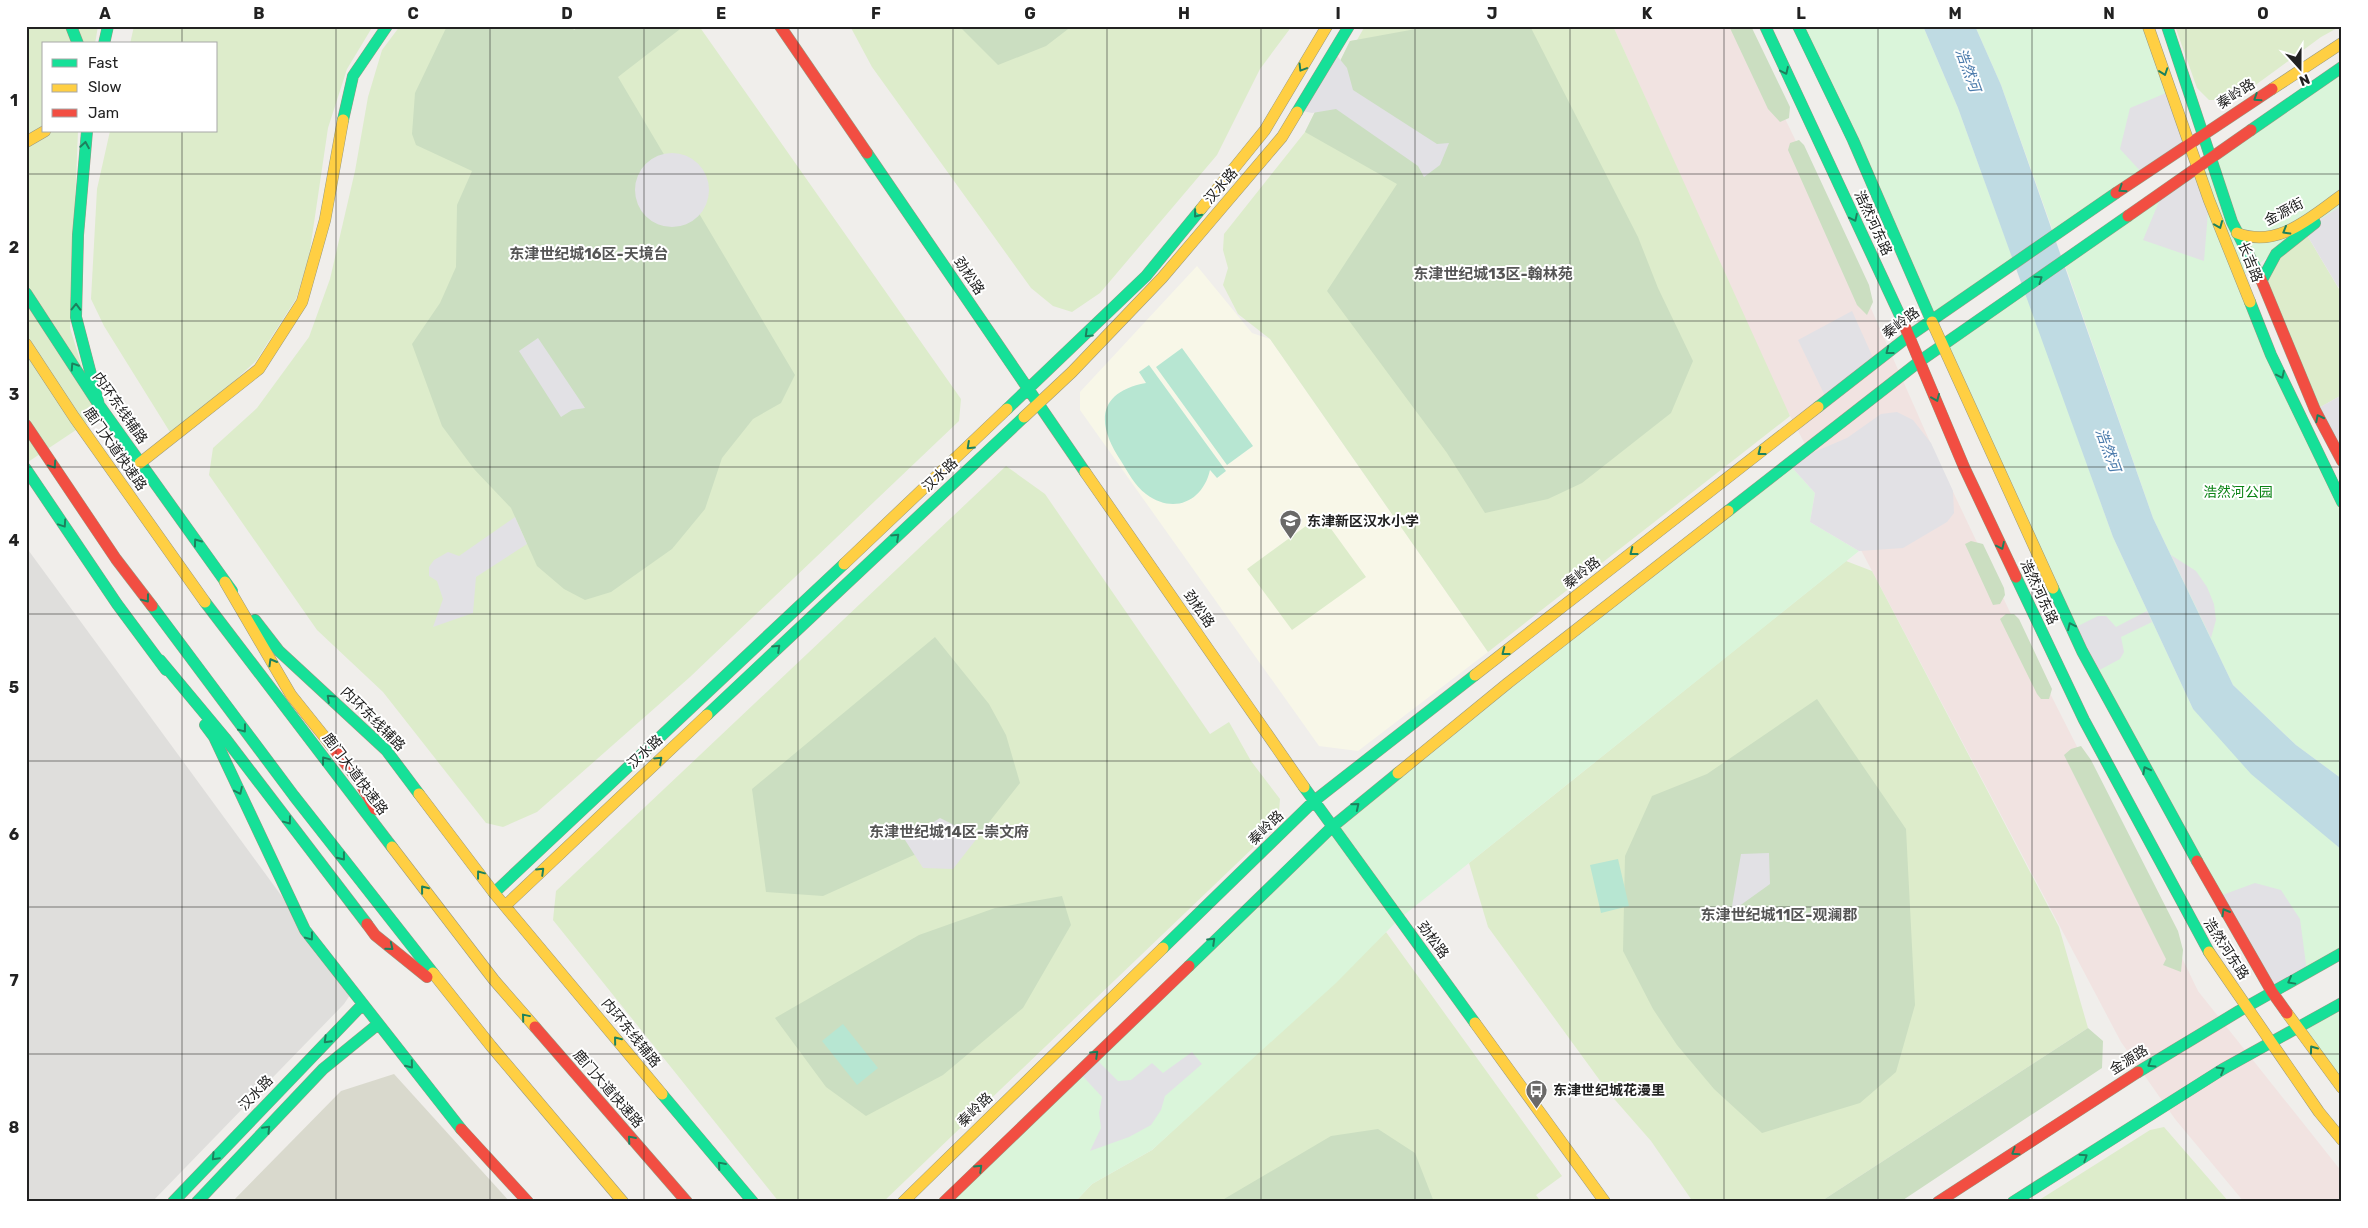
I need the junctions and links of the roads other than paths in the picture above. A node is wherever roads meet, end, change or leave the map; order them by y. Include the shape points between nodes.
1 (71, 26) edge
2 (108, 26) edge
3 (387, 26) edge
4 (780, 26) edge
5 (1327, 26) edge
6 (1349, 26) edge
7 (1765, 26) edge
8 (1798, 26) edge
9 (2148, 26) edge
10 (2167, 26) edge
11 (77, 42) edge
12 (104, 42) edge
13 (2342, 43) edge
14 (2342, 67) edge
15 (43, 132) edge
16 (87, 132) edge
17 (2204, 133) junction
18 (26, 142) edge
19 (2189, 143) junction
20 (2211, 158) junction
21 (2198, 168) junction
22 (2342, 195) edge
23 (2342, 205) edge
24 (2237, 232) junction
25 (2262, 280) junction
26 (26, 293) edge
27 (1931, 319) junction
28 (1909, 336) junction
29 (26, 344) edge
30 (1943, 344) junction
31 (1920, 361) junction
32 (1028, 391) junction
33 (1038, 404) junction
34 (99, 405) junction
35 (26, 424) edge
36 (2342, 461) edge
37 (140, 463) junction
38 (26, 469) edge
39 (2342, 502) edge
40 (225, 582) junction
41 (160, 660) junction
42 (1314, 801) junction
43 (1332, 826) junction
44 (404, 863) junction
45 (494, 893) junction
46 (506, 905) junction
47 (2338, 955) edge
48 (2272, 992) junction
49 (455, 1000) junction
50 (2342, 1003) edge
51 (362, 1006) junction
52 (2246, 1006) junction
53 (377, 1025) junction
54 (2297, 1026) junction
55 (2271, 1042) junction
56 (2342, 1088) edge
57 (2342, 1140) edge
58 (692, 1199) edge
59 (173, 1202) edge
60 (196, 1202) edge
61 (528, 1202) edge
62 (623, 1202) edge
63 (753, 1202) edge
64 (903, 1202) edge
65 (944, 1202) edge
66 (1605, 1202) edge
67 (1938, 1202) edge
68 (2013, 1202) edge

1 - 11 main road
2 - 12 main road
3 - 37 main road via 353,76 324,220 302,302 259,369
4 - 32 main road, 劲松路
5 -> 32 main road, 汉水路 via 1265,130 1146,276
6 - 33 main road, 汉水路 via 1282,137 1162,278
7 -> 28 main road, 浩然河东路
8 - 27 main road, 浩然河东路 via 1853,140
9 -> 19 main road, 长吉路
10 - 17 main road, 长吉路
13 -> 17 main road, 秦岭路
14 - 20 main road
15 - 18 main road
34 -> 16 main road via 76,317 78,235
17 - 19 main road, 秦岭路
17 - 20 main road, 长吉路
19 - 21 main road, 长吉路
19 -> 27 main road, 秦岭路
20 - 21 main road
20 - 24 main road, 长吉路
30 -> 21 main road
21 -> 39 main road, 长吉路 via 2271,355
22 -> 24 main road, 金源街 via 2276,236 2248,239
23 - 25 main road, 金源街 via 2304,230 2276,254
24 - 25 main road, 长吉路
36 -> 25 main road, 长吉路 via 2291,355
34 -> 26 main road, 内环东线辅路
27 - 28 main road, 秦岭路
27 - 30 main road, 浩然河东路
28 - 31 main road, 浩然河东路
28 -> 42 main road, 秦岭路
44 -> 29 main road, 鹿门大道快速路 via 191,583
30 - 31 main road
48 -> 30 main road, 浩然河东路 via 2182,836 2082,651
43 -> 31 main road via 1508,683
31 -> 52 main road, 浩然河东路 via 1964,467 2080,712 2202,943
32 - 33 main road, 劲松路
32 -> 45 main road, 汉水路
33 - 42 main road, 劲松路
46 -> 33 main road, 汉水路
34 - 37 main road, 内环东线辅路
35 -> 49 main road via 122,567 294,796
40 -> 37 main road, 内环东线辅路
38 -> 41 main road via 117,604
44 -> 40 main road via 360,782 291,695
45 -> 40 main road, 内环东线辅路 via 386,750 279,651
41 -> 49 main road via 225,738 375,935
41 -> 51 main road via 214,737 305,930
42 - 43 main road, 劲松路
42 - 64 main road, 秦岭路
65 -> 43 main road
43 - 66 main road, 劲松路
58 -> 44 main road, 鹿门大道快速路 via 654,1165 494,980
45 - 46 main road, 内环东线辅路
63 -> 46 main road, 内环东线辅路
47 -> 48 main road, 金源路
48 - 52 main road, 金源路
48 - 54 main road, 浩然河东路
49 - 62 main road
50 - 54 main road
51 - 53 main road
51 -> 59 main road, 汉水路
52 - 55 main road, 浩然河东路
52 -> 67 main road, 金源路
60 -> 53 main road via 323,1069
53 -> 61 main road via 452,1118
54 - 55 main road
56 -> 54 main road, 浩然河东路
55 - 57 main road, 浩然河东路
68 -> 55 main road

